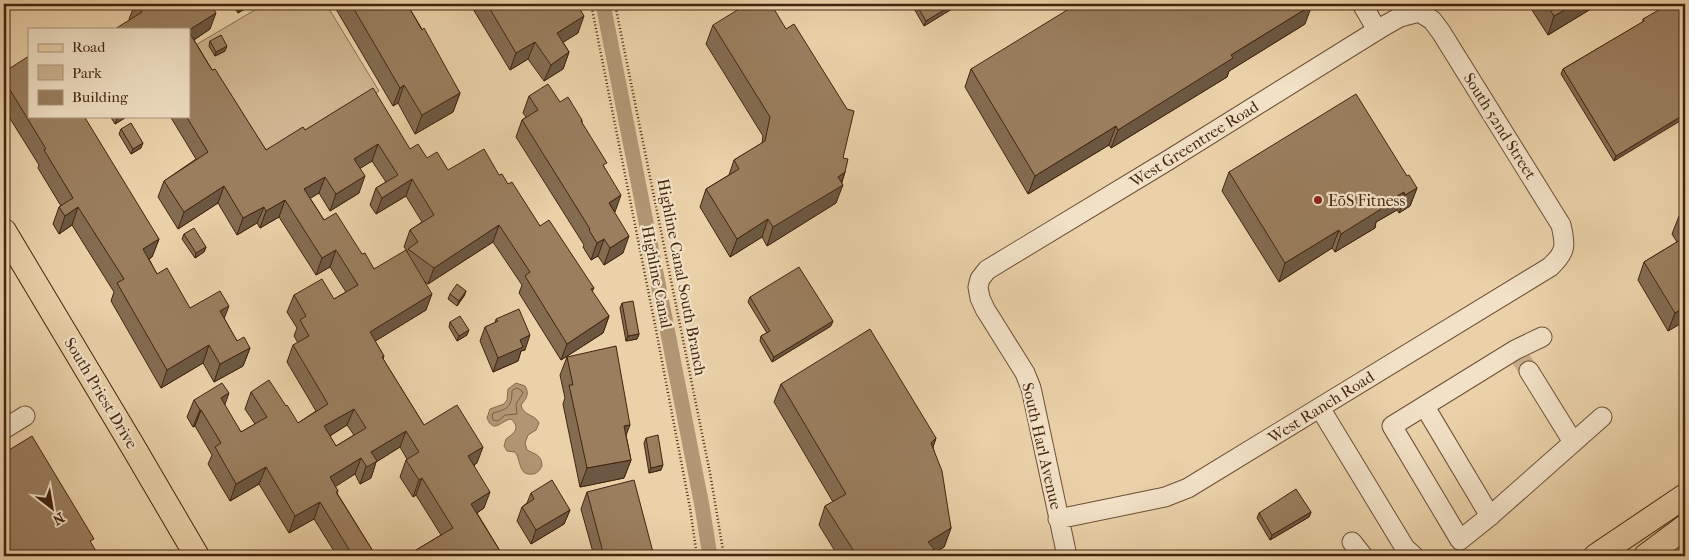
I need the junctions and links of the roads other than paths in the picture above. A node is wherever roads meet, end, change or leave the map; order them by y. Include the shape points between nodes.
1 (1362, 4) edge
2 (1419, 12) joint
3 (1377, 30) junction
4 (4, 231) edge
5 (1564, 250) joint
6 (978, 287) joint
7 (1542, 337) dead end
8 (1521, 359) junction
9 (1425, 407) junction
10 (1320, 408) junction
11 (25, 416) dead end
12 (1602, 417) dead end
13 (4, 429) edge
14 (1574, 442) junction
15 (1685, 496) edge
16 (1490, 516) junction
17 (1058, 520) junction
18 (1685, 528) edge
19 (1636, 530) junction
20 (1409, 554) edge
21 (197, 556) edge
22 (1067, 556) edge
23 (1596, 556) edge
24 (1621, 556) edge
25 (1646, 556) edge

1 - 3 street
2 - 3 street, West Greentree Road via 1400,17
2 - 5 street, South 52nd Street via 1442,32 1561,225
3 - 6 street, West Greentree Road via 987,270
4 - 21 main road, South Priest Drive
5 - 10 street, West Ranch Road via 1550,266
6 - 17 street, South Harl Avenue via 985,309 1031,388
7 - 8 street
8 - 9 street
8 - 14 street
9 - 16 street
9 - 16 street via 1392,426 1460,540
10 - 17 street, West Ranch Road via 1188,488 1165,497
10 - 20 street
11 - 13 street
12 - 14 street
14 - 16 street
15 - 19 main road
17 - 22 street, South Harl Avenue
18 - 25 main road
19 - 23 main road
19 - 24 main road via 1634,545

